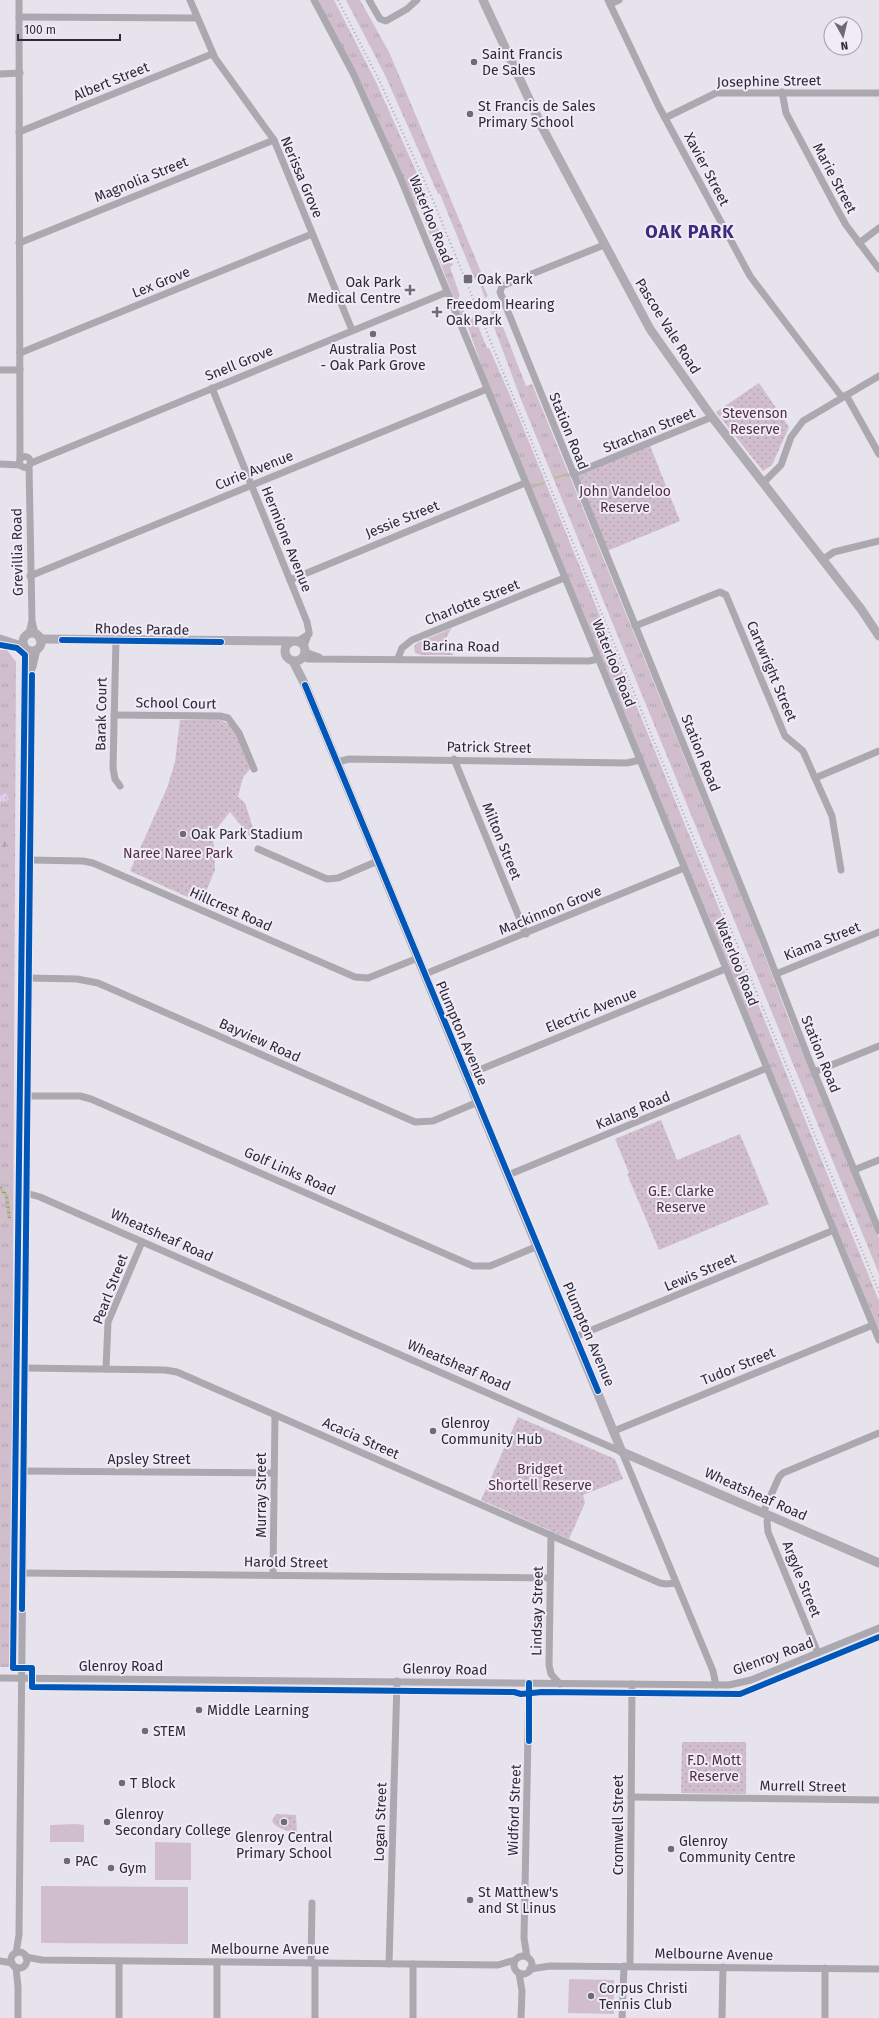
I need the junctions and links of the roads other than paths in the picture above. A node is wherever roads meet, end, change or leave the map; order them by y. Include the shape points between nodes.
1 (20, 0) edge
2 (190, 0) edge
3 (314, 0) edge
4 (370, 0) edge
5 (417, 0) edge
6 (483, 0) edge
7 (619, 0) edge
8 (609, 2) edge
9 (19, 17) junction
10 (197, 18) junction
11 (212, 54) junction
12 (20, 73) junction
13 (0, 74) edge
14 (782, 92) junction
15 (879, 93) edge
16 (665, 118) junction
17 (19, 132) junction
18 (274, 140) junction
19 (879, 228) edge
20 (312, 234) junction
21 (19, 243) junction
22 (859, 243) junction
23 (604, 244) junction
24 (879, 269) edge
25 (447, 292) junction
26 (352, 330) junction
27 (20, 353) junction
28 (0, 370) edge
29 (20, 370) junction
30 (879, 376) edge
31 (212, 388) junction
32 (487, 389) junction
33 (844, 396) junction
34 (712, 417) junction
35 (879, 454) edge
36 (25, 462) junction
37 (2, 464) edge
38 (573, 474) junction
39 (525, 483) junction
40 (762, 483) junction
41 (251, 485) junction
42 (879, 541) edge
43 (822, 560) junction
44 (30, 576) junction
45 (564, 578) junction
46 (290, 580) junction
47 (635, 626) junction
48 (879, 636) edge
49 (2, 639) edge
50 (116, 640) junction
51 (32, 642) junction
52 (261, 642) junction
53 (301, 649) junction
54 (285, 651) junction
55 (398, 658) junction
56 (598, 659) junction
57 (293, 661) junction
58 (305, 685) junction
59 (114, 715) junction
60 (879, 751) edge
61 (454, 759) junction
62 (640, 760) junction
63 (337, 762) junction
64 (254, 769) dead end
65 (815, 778) junction
66 (120, 786) dead end
67 (258, 849) dead end
68 (30, 860) junction
69 (378, 861) junction
70 (684, 868) junction
71 (841, 870) dead end
72 (879, 932) edge
73 (526, 934) junction
74 (418, 958) junction
75 (725, 969) junction
76 (425, 974) junction
77 (776, 974) junction
78 (29, 978) junction
79 (879, 1046) edge
80 (767, 1068) junction
81 (814, 1072) junction
82 (467, 1075) junction
83 (28, 1096) junction
84 (478, 1102) junction
85 (879, 1160) edge
86 (854, 1170) junction
87 (508, 1175) junction
88 (26, 1193) junction
89 (834, 1230) junction
90 (879, 1231) edge
91 (142, 1242) junction
92 (538, 1246) junction
93 (873, 1325) junction
94 (575, 1337) junction
95 (879, 1340) edge
96 (25, 1368) junction
97 (106, 1369) junction
98 (275, 1415) junction
99 (614, 1431) junction
100 (879, 1433) edge
101 (622, 1452) junction
102 (24, 1471) junction
103 (274, 1473) junction
104 (766, 1514) junction
105 (551, 1535) junction
106 (879, 1564) edge
107 (22, 1573) junction
108 (273, 1575) junction
109 (550, 1578) junction
110 (676, 1583) junction
111 (879, 1628) edge
112 (818, 1653) junction
113 (0, 1678) edge
114 (22, 1678) junction
115 (397, 1681) junction
116 (529, 1683) junction
117 (560, 1684) junction
118 (632, 1684) junction
119 (716, 1685) junction
120 (631, 1797) junction
121 (879, 1800) edge
122 (312, 1904) dead end
123 (524, 1938) junction
124 (517, 1959) junction
125 (0, 1960) edge
126 (19, 1960) junction
127 (119, 1961) junction
128 (217, 1962) junction
129 (313, 1963) junction
130 (389, 1964) junction
131 (413, 1964) junction
132 (498, 1965) junction
133 (627, 1966) junction
134 (525, 1967) junction
135 (723, 1967) junction
136 (825, 1968) junction
137 (879, 1969) edge
138 (18, 2018) edge
139 (119, 2018) edge
140 (216, 2018) edge
141 (314, 2018) edge
142 (413, 2018) edge
143 (521, 2018) edge
144 (622, 2018) edge
145 (722, 2018) edge
146 (825, 2018) edge

1 - 9 street, Grevillia Road
2 - 10 street, Nerissa Grove
3 - 25 street, Waterloo Road via 378,126
4 - 5 street via 380,19 386,21
6 - 23 main road, Pascoe Vale Road via 542,126
7 - 8 street
8 - 16 street, Xavier Street
9 - 10 street
9 - 12 street, Grevillia Road
10 - 11 street, Nerissa Grove
11 - 17 street, Albert Street
11 - 18 street, Nerissa Grove
12 - 13 street
12 - 17 street, Grevillia Road
14 - 15 street, Josephine Street
14 - 16 street, Josephine Street via 716,93
14 - 22 street, Marie Street via 786,113 837,210
16 - 33 street, Xavier Street via 757,287
17 - 21 street, Grevillia Road
18 - 20 street, Nerissa Grove
18 - 21 street, Magnolia Street
19 - 22 street
20 - 26 street, Nerissa Grove
20 - 27 street, Lex Grove
21 - 27 street, Grevillia Road
22 - 24 street, Marie Street
23 - 34 main road, Pascoe Vale Road via 650,329
23 - 38 street, Station Road via 502,286 499,291
25 - 26 street, Snell Grove
25 - 32 street, Waterloo Road
26 - 31 street, Snell Grove
27 - 29 street, Grevillia Road
28 - 29 street
29 - 36 street, Grevillia Road via 21,442
30 - 33 street
31 - 36 street, Snell Grove via 41,458
31 - 41 street, Hermione Avenue
32 - 39 street, Waterloo Road
32 - 41 street, Curie Avenue
33 - 35 street, Xavier Street
33 - 40 street via 803,420 791,437 781,466
34 - 38 street, Strachan Street
34 - 40 main road, Pascoe Vale Road
36 - 37 street, Snell Grove
36 - 44 street, Grevillia Road via 29,482
38 - 47 street, Station Road
39 - 45 street, Waterloo Road
39 - 46 street, Jessie Street
40 - 43 main road, Pascoe Vale Road
41 - 44 street, Curie Avenue
41 - 46 street, Hermione Avenue
42 - 43 street via 834,552
43 - 48 main road, Pascoe Vale Road
44 - 51 street, Grevillia Road
45 - 55 street, Charlotte Street via 412,640 402,648
45 - 56 street, Waterloo Road
46 - 53 street, Hermione Avenue via 307,622 309,634
47 - 65 street, Cartwright Street via 720,592 725,593 785,736 803,752
47 - 77 street, Station Road
49 - 51 main road, Rhodes Parade
50 - 51 main road, Rhodes Parade
50 - 52 main road, Rhodes Parade
50 - 59 street, Barak Court
51 - 68 street
52 - 53 main road, Rhodes Parade
52 - 54 main road, Rhodes Parade
53 - 54 main road via 286,645
53 - 55 street, Barina Road via 323,658
53 - 57 main road
53 - 58 main road, Plumpton Avenue
54 - 57 main road, Plumpton Avenue via 287,657
55 - 56 street, Barina Road via 589,661
56 - 62 street, Waterloo Road
57 - 58 main road, Plumpton Avenue
58 - 63 main road, Plumpton Avenue
59 - 64 street, School Court via 228,718 239,733
59 - 66 street, Barak Court via 113,768
60 - 65 street
61 - 62 street, Patrick Street via 627,762
61 - 63 street, Patrick Street via 349,759
61 - 73 street, Milton Street
62 - 70 street, Waterloo Road
63 - 69 main road, Plumpton Avenue
65 - 71 street via 832,816
67 - 69 street via 327,879 338,878
68 - 74 street, Hillcrest Road via 93,863 355,977 368,978
68 - 78 street
69 - 74 main road, Plumpton Avenue
70 - 73 street, Mackinnon Grove
70 - 75 street, Waterloo Road
72 - 77 street, Kiama Street
73 - 76 street, Mackinnon Grove
74 - 76 main road, Plumpton Avenue
75 - 80 street, Waterloo Road
75 - 82 street, Electric Avenue
76 - 82 main road, Plumpton Avenue
77 - 81 street, Station Road
78 - 83 street
78 - 84 street, Bayview Road via 77,979 98,983 415,1122 433,1121
79 - 81 street
80 - 87 street, Kalang Road
80 - 89 street, Waterloo Road
81 - 86 street, Station Road
82 - 84 main road, Plumpton Avenue
83 - 88 street
83 - 92 street, Golf Links Road via 80,1096 91,1099 473,1266 490,1266
84 - 87 main road, Plumpton Avenue
85 - 86 street
86 - 90 street, Station Road
87 - 92 main road, Plumpton Avenue
88 - 91 street, Wheatsheaf Road
88 - 96 street
89 - 93 street, Waterloo Road
89 - 94 street, Lewis Street
91 - 97 street, Pearl Street via 108,1322
91 - 101 street, Wheatsheaf Road
92 - 94 main road, Plumpton Avenue
93 - 95 street, Waterloo Road
93 - 99 street, Tudor Street
94 - 99 main road, Plumpton Avenue
96 - 97 street, Acacia Street
96 - 102 street
97 - 98 street, Acacia Street via 171,1370
98 - 103 street, Murray Street
98 - 105 street, Acacia Street
99 - 101 main road, Plumpton Avenue
100 - 104 street via 783,1473 778,1477
101 - 104 main road, Wheatsheaf Road
101 - 110 street, Plumpton Avenue
102 - 103 street, Apsley Street
102 - 107 street
103 - 108 street, Murray Street
104 - 106 main road, Wheatsheaf Road
104 - 112 street, Argyle Street via 768,1532
105 - 109 street, Lindsay Street
105 - 110 street, Acacia Street via 664,1584
107 - 108 street, Harold Street
107 - 114 street
108 - 109 street, Harold Street
109 - 117 street, Lindsay Street via 549,1665 551,1674
110 - 119 street, Plumpton Avenue via 713,1671
111 - 112 street, Glenroy Road
112 - 119 street, Glenroy Road via 744,1682
113 - 114 street, Glenroy Road
114 - 115 street, Glenroy Road
114 - 126 street
115 - 116 street, Glenroy Road
115 - 130 street, Logan Street
116 - 117 street, Glenroy Road
116 - 123 street, Widford Street
117 - 118 street, Glenroy Road
118 - 119 street, Glenroy Road
118 - 120 street, Cromwell Street
120 - 121 street, Murrell Street
120 - 133 street, Cromwell Street
122 - 129 street
123 - 124 street, Widford Street
123 - 134 street, Widford Street
124 - 132 street, Melbourne Avenue
124 - 134 street, Melbourne Avenue
124 - 134 street via 514,1965
125 - 126 street, Melbourne Avenue
126 - 127 street, Melbourne Avenue
126 - 138 street
127 - 128 street, Melbourne Avenue
127 - 139 street
128 - 129 street, Melbourne Avenue
128 - 140 street
129 - 130 street, Melbourne Avenue
129 - 141 street
130 - 131 street, Melbourne Avenue
131 - 132 street, Melbourne Avenue
131 - 142 street
132 - 134 street, Melbourne Avenue
133 - 134 street, Melbourne Avenue
133 - 135 street, Melbourne Avenue
133 - 144 street, Cromwell Street
134 - 143 street, Widford Street
135 - 136 street, Melbourne Avenue
135 - 145 street
136 - 137 street, Melbourne Avenue
136 - 146 street

